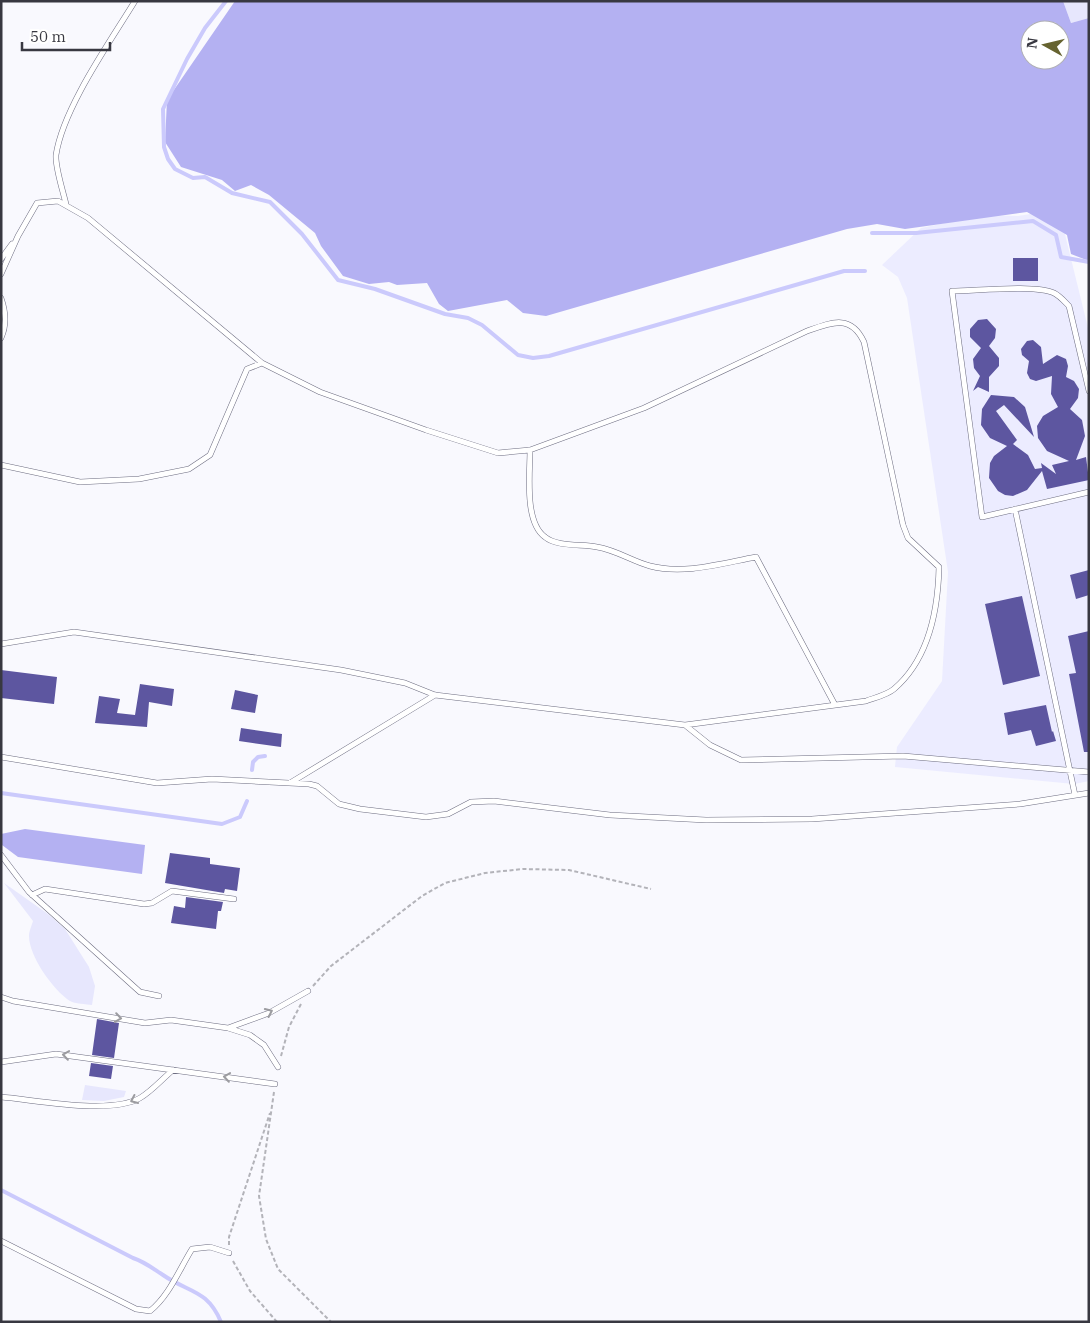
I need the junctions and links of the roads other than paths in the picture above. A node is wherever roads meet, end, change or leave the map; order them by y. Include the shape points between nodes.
1 (135, 1) edge
2 (66, 204) junction
3 (18, 236) junction
4 (1, 259) edge
5 (1, 274) edge
6 (1, 298) edge
7 (1, 338) edge
8 (262, 364) junction
9 (1089, 391) edge
10 (530, 450) junction
11 (1, 464) edge
12 (1089, 492) edge
13 (1015, 509) junction
14 (1, 644) edge
15 (435, 695) junction
16 (835, 705) junction
17 (685, 724) junction
18 (1, 757) edge
19 (1070, 771) junction
20 (1089, 772) edge
21 (288, 784) junction
22 (1089, 793) edge
23 (1075, 795) junction
24 (1, 855) edge
25 (32, 895) junction
26 (234, 899) dead end
27 (308, 991) road end
28 (159, 996) dead end
29 (1, 997) edge
30 (228, 1028) junction
31 (1, 1062) edge
32 (9, 1062) junction
33 (1, 1067) edge
34 (278, 1067) road end
35 (173, 1070) junction
36 (275, 1084) road end
37 (1, 1097) edge
38 (1, 1241) edge
39 (1, 1246) edge
40 (11, 1246) junction
41 (229, 1253) road end

1 - 2 lane via 87,79 65,126 56,156
2 - 3 lane via 58,201 37,203
2 - 8 lane via 88,218
3 - 4 lane
3 - 5 lane
6 - 7 lane via 6,325
8 - 10 lane via 320,392 444,436 498,453
8 - 11 lane via 247,369 210,455 189,469 139,479 80,482
9 - 13 lane via 1069,306 1062,298 1053,292 1033,290 952,291 982,517
10 - 16 lane via 533,521 545,537 562,543 609,549 651,566 686,569 756,557
10 - 16 lane via 644,408 807,330 841,322 858,330 864,342 903,525 908,538 939,567 939,588 933,624 910,671 893,690 866,701
12 - 13 lane
13 - 19 lane
14 - 15 lane via 74,632 341,670 405,683
15 - 17 lane
15 - 21 lane
16 - 17 lane
17 - 19 lane via 710,745 741,760 903,756
18 - 21 lane via 157,783 212,779
19 - 20 lane
19 - 23 lane
21 - 23 lane via 318,786 339,804 426,817 448,814 471,802 494,801 610,815 706,820 812,819 1020,804
22 - 23 lane
24 - 25 lane
25 - 26 lane via 44,888 144,904 172,891
25 - 28 lane via 140,992
30 -> 27 lane via 269,1013
29 -> 30 lane via 145,1023 171,1020
30 - 34 lane via 250,1035 264,1045
31 - 32 lane
32 - 33 lane
35 -> 32 lane via 56,1054
36 -> 35 lane
35 -> 37 lane via 140,1098 124,1104 102,1107
38 - 40 lane
39 - 40 lane
40 - 41 lane via 136,1309 150,1311 166,1295 192,1249 210,1247

